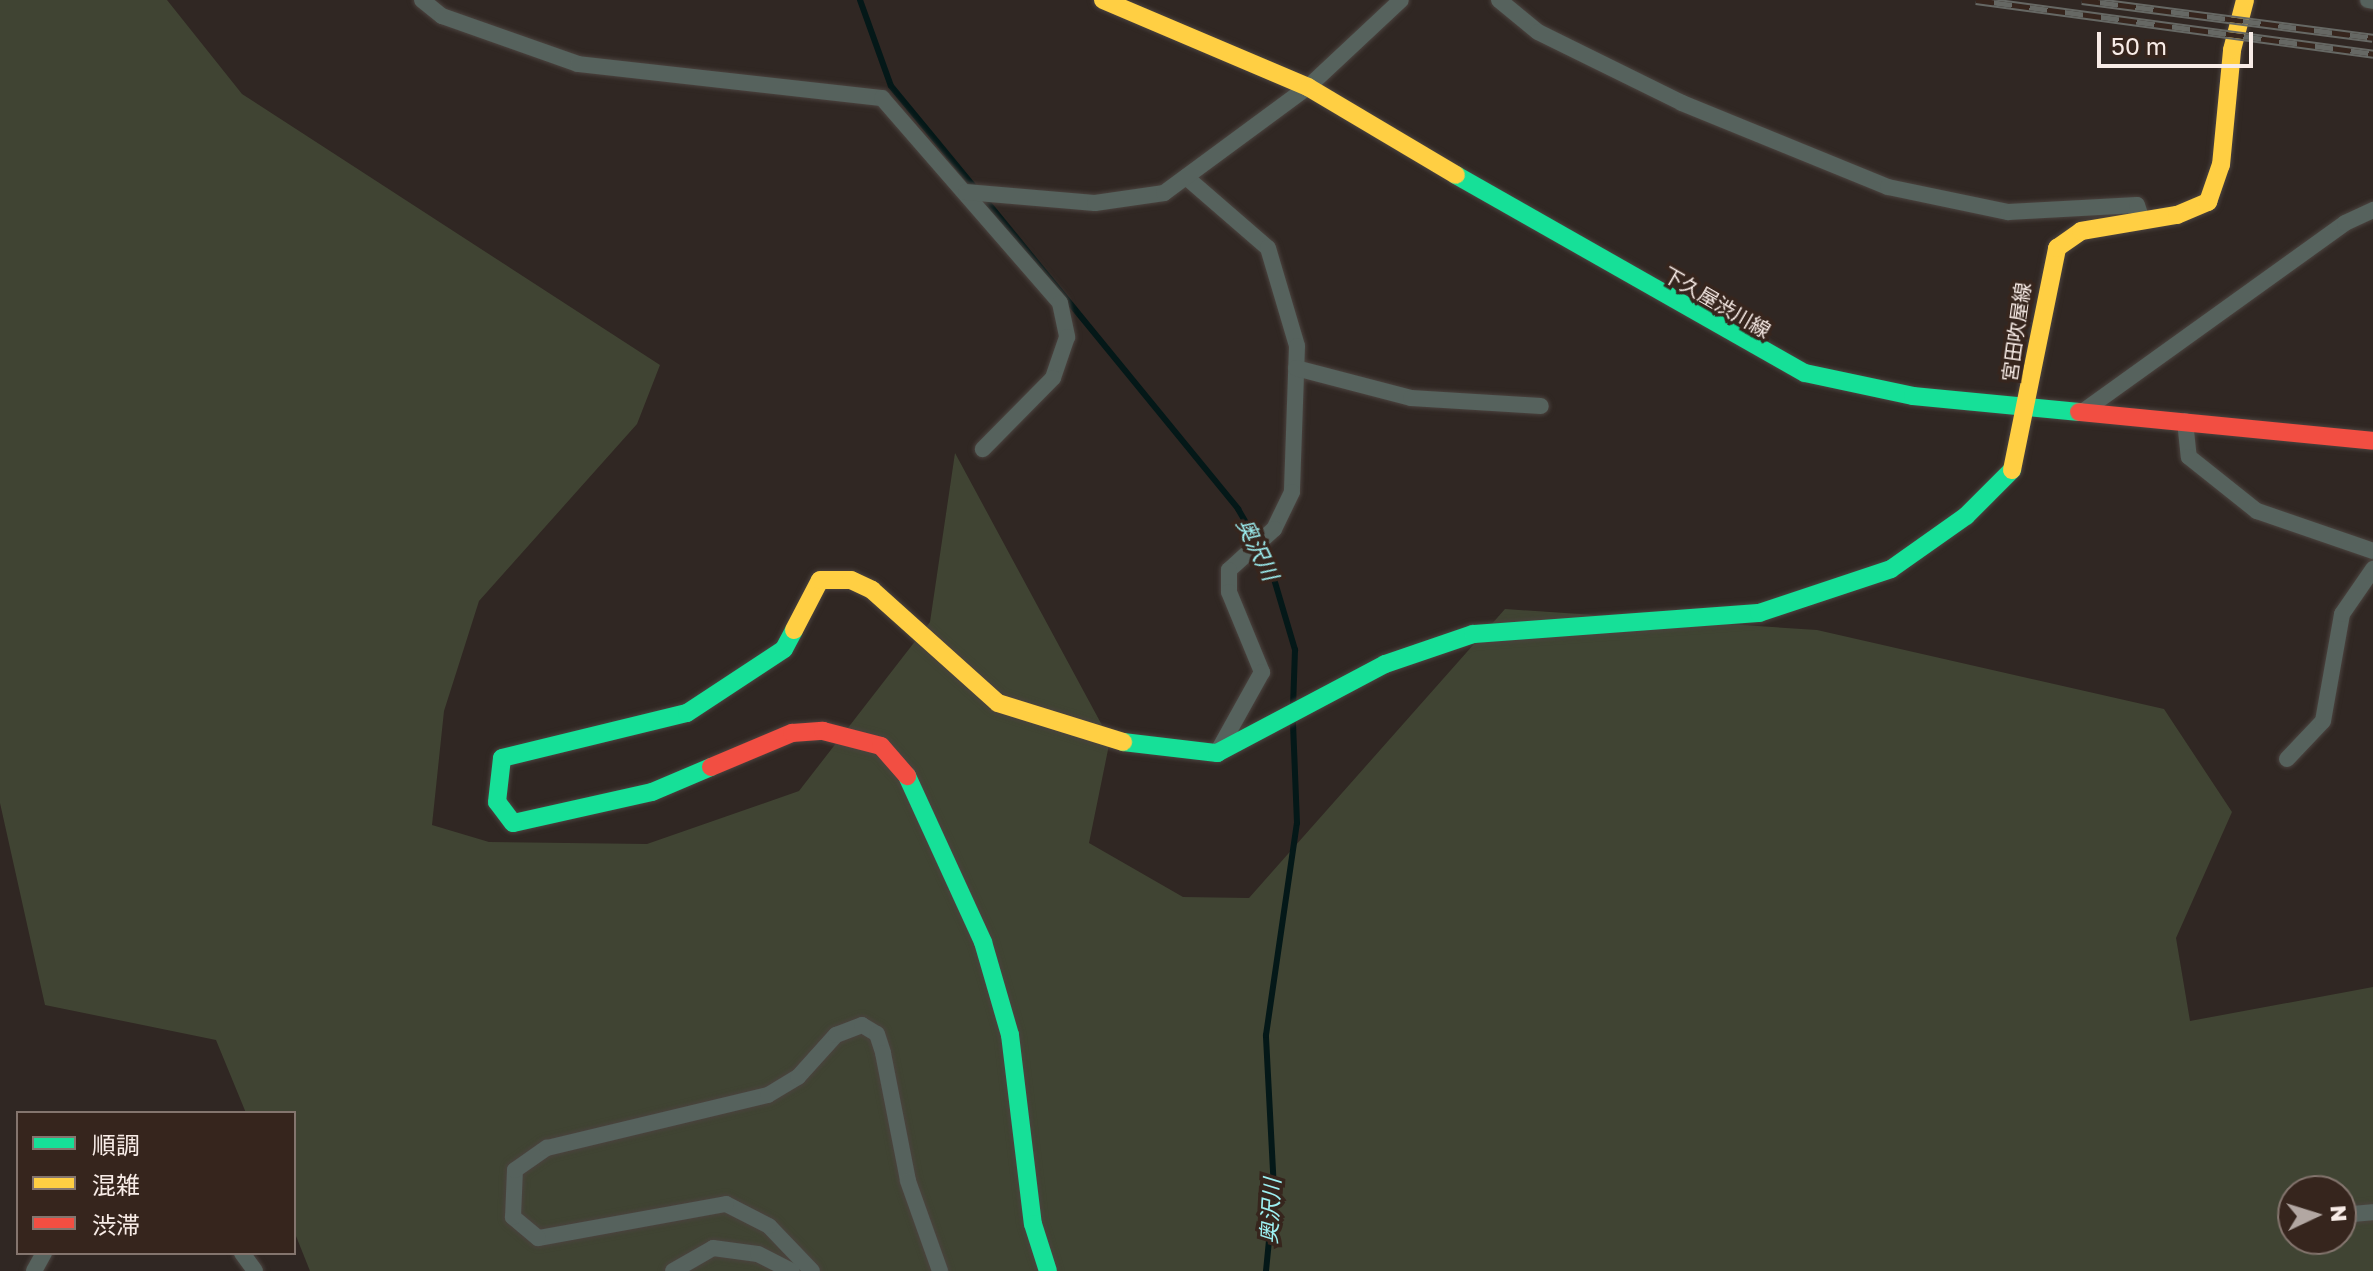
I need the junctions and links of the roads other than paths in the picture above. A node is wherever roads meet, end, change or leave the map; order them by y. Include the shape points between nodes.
1 (422, 0) edge
2 (1103, 0) edge
3 (1401, 0) edge
4 (1499, 0) edge
5 (2245, 0) edge
6 (1308, 87) junction
7 (1186, 177) junction
8 (966, 192) junction
9 (2373, 210) edge
10 (2142, 220) junction
11 (1296, 368) junction
12 (1541, 406) dead end
13 (2027, 407) junction
14 (2085, 410) junction
15 (2185, 421) junction
16 (2373, 441) edge
17 (983, 449) dead end
18 (2373, 551) edge
19 (2373, 569) edge
20 (1217, 753) junction
21 (2287, 759) dead end
22 (673, 1271) edge
23 (792, 1271) edge
24 (812, 1271) edge
25 (940, 1271) edge
26 (1048, 1271) edge

1 - 8 street via 442,16 578,64 882,98
2 - 6 street, 下久屋渋川線
3 - 6 street
4 - 10 street via 1538,32 1682,103 1888,187 2008,212 2137,205
5 - 10 street, 宮田吹屋線 via 2232,50 2221,165 2208,202
6 - 7 street
6 - 13 street, 下久屋渋川線 via 1770,358 1842,383
7 - 8 street via 1164,193 1117,201
7 - 11 street via 1268,248 1297,346
8 - 17 street via 1060,303 1067,337 1053,378
9 - 14 street via 2345,223
10 - 13 street, 宮田吹屋線 via 2081,231 2057,248 2047,272
11 - 12 street via 1411,398
11 - 20 street via 1292,492 1274,529 1229,570 1229,592 1262,672
13 - 14 street, 下久屋渋川線
13 - 20 street, 宮田吹屋線 via 2018,464 1966,516 1891,569 1759,613 1473,634 1385,664
14 - 15 street, 下久屋渋川線
15 - 16 street, 下久屋渋川線
15 - 18 street via 2189,457 2257,511
19 - 21 street via 2342,614 2323,721
20 - 26 street via 1157,751 1029,717 998,703 872,590 851,580 820,580 784,649 726,691 687,713 535,745 502,758 496,770 497,802 513,823 652,792 792,733 823,731 881,746 915,786 983,942 1010,1035 1033,1224
22 - 23 street via 713,1248 758,1254
24 - 25 street via 769,1226 726,1204 538,1238 513,1217 515,1170 547,1148 768,1095 798,1077 836,1035 862,1025 880,1044 908,1181

